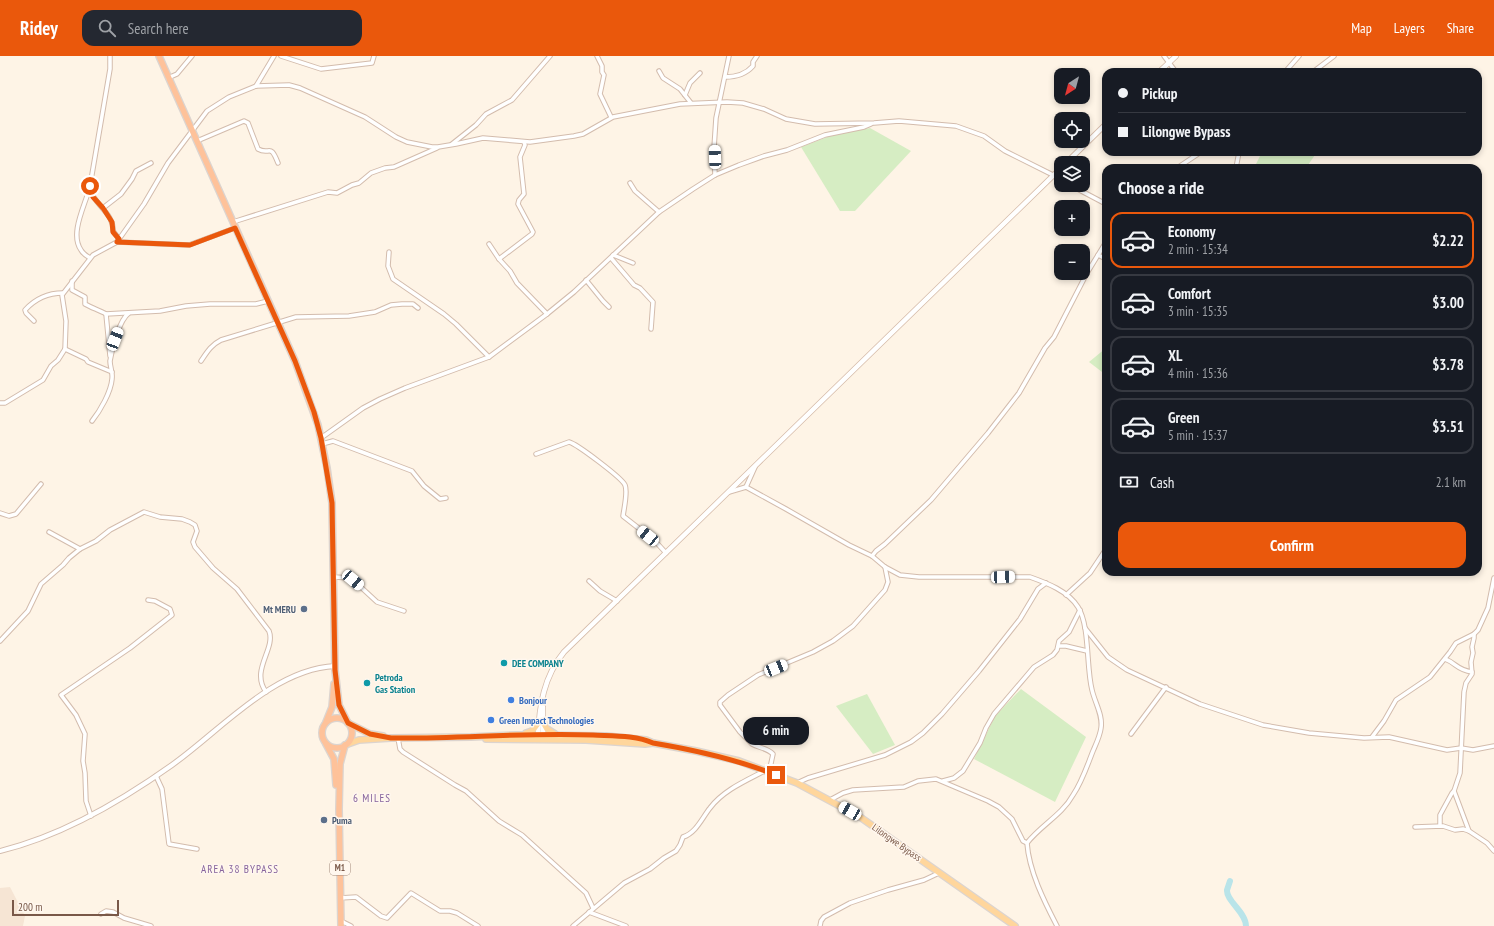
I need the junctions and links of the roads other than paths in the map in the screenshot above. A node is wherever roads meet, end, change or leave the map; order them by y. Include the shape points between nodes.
1 (110, 56) edge
2 (159, 56) edge
3 (192, 56) edge
4 (274, 56) edge
5 (281, 56) edge
6 (374, 56) edge
7 (550, 56) edge
8 (597, 56) edge
9 (729, 56) edge
10 (757, 56) edge
11 (1164, 56) edge
12 (1176, 56) edge
13 (1299, 56) edge
14 (1334, 56) edge
15 (1169, 63) junction
16 (1163, 68) edge
17 (1173, 68) edge
18 (1288, 68) edge
19 (1318, 68) edge
20 (659, 71) dead end
21 (700, 73) dead end
22 (725, 77) junction
23 (168, 78) junction
24 (256, 86) junction
25 (685, 95) junction
26 (719, 102) junction
27 (691, 103) junction
28 (611, 117) junction
29 (874, 123) junction
30 (1102, 128) edge
31 (192, 131) junction
32 (197, 141) junction
33 (524, 142) junction
34 (451, 145) junction
35 (438, 148) junction
36 (1073, 156) edge
37 (1195, 156) edge
38 (150, 163) dead end
39 (278, 163) dead end
40 (1183, 164) edge
41 (715, 175) junction
42 (1054, 175) joint
43 (630, 183) dead end
44 (90, 186) junction
45 (1082, 192) edge
46 (1102, 202) edge
47 (103, 208) junction
48 (659, 212) junction
49 (232, 222) junction
50 (235, 228) junction
51 (118, 241) junction
52 (490, 244) dead end
53 (1102, 248) edge
54 (389, 252) dead end
55 (1098, 255) junction
56 (612, 256) junction
57 (1102, 257) edge
58 (90, 258) junction
59 (499, 260) junction
60 (633, 263) dead end
61 (586, 280) junction
62 (72, 281) junction
63 (63, 294) junction
64 (268, 301) junction
65 (610, 306) dead end
66 (418, 308) dead end
67 (130, 312) junction
68 (106, 314) junction
69 (547, 314) junction
70 (34, 321) dead end
71 (277, 322) junction
72 (650, 328) dead end
73 (65, 349) junction
74 (489, 358) junction
75 (201, 361) dead end
76 (110, 362) junction
77 (112, 372) junction
78 (0, 403) edge
79 (92, 421) dead end
80 (322, 441) junction
81 (536, 454) dead end
82 (756, 465) junction
83 (41, 484) dead end
84 (746, 487) junction
85 (728, 493) junction
86 (446, 498) dead end
87 (0, 514) edge
88 (49, 532) dead end
89 (80, 549) junction
90 (666, 553) junction
91 (1102, 555) edge
92 (872, 556) junction
93 (885, 566) junction
94 (334, 577) junction
95 (1494, 578) edge
96 (589, 581) dead end
97 (1046, 583) junction
98 (1066, 595) junction
99 (148, 600) dead end
100 (617, 601) junction
101 (1080, 610) junction
102 (404, 611) dead end
103 (1085, 627) junction
104 (1474, 634) junction
105 (0, 641) edge
106 (1059, 646) junction
107 (1087, 651) junction
108 (1444, 659) junction
109 (335, 668) junction
110 (1472, 672) junction
111 (1166, 687) junction
112 (266, 692) junction
113 (541, 722) junction
114 (325, 723) junction
115 (348, 723) junction
116 (558, 734) junction
117 (1131, 734) dead end
118 (516, 735) junction
119 (471, 737) junction
120 (541, 737) junction
121 (1372, 737) junction
122 (395, 738) junction
123 (325, 741) junction
124 (653, 743) junction
125 (345, 745) junction
126 (1494, 746) edge
127 (1461, 748) junction
128 (766, 771) junction
129 (156, 776) junction
130 (943, 781) junction
131 (797, 784) junction
132 (1454, 791) junction
133 (830, 800) junction
134 (338, 809) junction
135 (91, 816) junction
136 (1440, 826) junction
137 (1415, 827) dead end
138 (1469, 831) junction
139 (1027, 843) junction
140 (197, 849) dead end
141 (0, 851) edge
142 (1494, 851) edge
143 (940, 872) junction
144 (340, 898) junction
145 (593, 908) junction
146 (589, 912) junction
147 (101, 914) dead end
148 (341, 924) edge
149 (151, 926) edge
150 (351, 926) edge
151 (478, 926) edge
152 (573, 926) edge
153 (626, 926) edge
154 (820, 926) edge
155 (1015, 926) edge
156 (1057, 926) edge

1 - 44 street
2 - 23 highway, M1
3 - 23 street via 177,74
4 - 24 street
5 - 6 street via 325,69 372,63
7 - 34 street via 510,102 486,114
8 - 28 street via 604,75 600,94
9 - 22 street
10 - 22 street via 753,66 744,73
11 - 15 street
12 - 15 main road
13 - 18 street
14 - 19 street
15 - 16 main road
15 - 17 street
20 - 25 street via 663,78
21 - 25 street via 690,83
22 - 26 street
23 - 31 highway, M1
24 - 31 street via 215,105
24 - 35 street via 300,88 365,117 402,140
25 - 27 street
26 - 27 street
26 - 29 street via 743,103 786,119 815,124
26 - 41 street via 714,148
27 - 28 street
28 - 33 street via 579,135
29 - 41 street via 825,135
29 - 42 street via 899,121 964,129 984,136 1005,151
30 - 36 main road
31 - 32 highway, M1
31 - 51 street via 168,163
32 - 39 street via 244,122 248,124 258,149 273,152
32 - 49 highway, M1
33 - 34 street via 483,138
33 - 59 street via 520,157 524,194 518,204 533,232
34 - 35 street
35 - 49 street via 394,167 371,173 359,183 337,193 328,192
37 - 40 street
38 - 47 street via 136,170 121,194
41 - 48 street
42 - 82 main road
43 - 48 street via 635,191
44 - 47 street via 93,197
44 - 58 street via 79,219 77,239 80,250
45 - 46 street
47 - 51 street via 112,222 113,232
48 - 56 street
49 - 50 highway, M1
50 - 51 street via 190,245
50 - 64 highway, M1
51 - 58 street
52 - 59 street
53 - 55 street
54 - 74 street via 388,266 393,279 444,314
55 - 57 street
55 - 92 street via 1086,273 1054,337 1019,393 931,500
56 - 60 street
56 - 61 street
56 - 72 street via 634,285 653,302
58 - 62 street
59 - 69 street
61 - 65 street
61 - 69 street
62 - 63 street
62 - 68 street via 72,290 85,297 85,304
63 - 70 street via 46,296 30,305 25,310
63 - 73 street via 66,321
64 - 67 street via 256,304 210,304
64 - 71 highway, M1
66 - 71 street via 412,304 391,305 375,312 349,316 296,317
67 - 68 street
67 - 76 street via 120,326
68 - 76 street
69 - 74 street
71 - 75 street via 214,343
71 - 80 highway, M1 via 305,386
73 - 77 street
73 - 78 street via 43,380 5,403
74 - 80 street via 380,399 363,408
76 - 77 street
77 - 79 street via 106,398
80 - 86 street via 332,441 412,471 424,486 440,499
80 - 94 highway, M1 via 331,499
81 - 90 street via 569,442 608,469 625,484 624,516
82 - 84 street
82 - 85 main road
83 - 87 street via 16,514
84 - 85 street
84 - 92 street
85 - 90 main road
88 - 89 street
89 - 105 street via 41,584 30,608
89 - 112 street via 141,512 193,523 197,531 193,542 195,547 213,568 237,588 271,635 261,678 261,684
90 - 100 main road
91 - 98 street via 1090,573
92 - 93 street
93 - 97 street via 908,577 1018,576
93 - 128 street via 888,582 885,590 853,626 813,652 758,675 720,702 740,732 756,747 773,754 770,768
94 - 102 street via 351,578 377,602
94 - 109 highway, M1
95 - 104 street via 1488,608 1480,628
96 - 100 street
97 - 98 street
97 - 131 street via 1038,590 1020,619 979,671 923,733 885,755 808,778
98 - 101 street
99 - 135 street via 170,609 172,615 130,648 61,695 76,715 85,734 82,761 87,806
100 - 113 main road via 558,659 543,695
101 - 103 street
101 - 106 street via 1069,632 1059,642
103 - 107 street
103 - 111 street via 1102,651 1116,663
104 - 108 street via 1456,643
104 - 110 street
106 - 107 street
106 - 130 street via 1053,655 1034,666 994,714 963,771 954,778
107 - 139 street via 1092,690 1101,719 1099,737 1073,796 1062,811
108 - 110 street via 1461,670
108 - 121 street via 1430,677 1396,700
109 - 112 street via 322,667 292,678
109 - 114 highway, M1 via 332,707
109 - 115 highway, M1 via 339,705
110 - 127 street via 1464,692
111 - 117 street
111 - 121 street via 1200,704 1270,728
112 - 129 street
113 - 116 main road via 550,731
113 - 118 main road via 529,732
113 - 120 main road
114 - 115 highway via 337,718
114 - 123 highway, M1 via 322,732
115 - 122 main road, Lilongwe Bypass via 370,734
115 - 125 highway, M1 via 351,736
116 - 120 main road, Lilongwe Bypass
116 - 124 main road, Lilongwe Bypass via 625,737
118 - 119 main road, Lilongwe Bypass
118 - 120 main road, Lilongwe Bypass
119 - 120 main road, Lilongwe Bypass
119 - 122 main road, Lilongwe Bypass
120 - 124 main road, Lilongwe Bypass
121 - 127 street via 1389,737 1447,750
122 - 125 main road, Lilongwe Bypass via 359,740
122 - 145 street via 403,752 466,791 499,821 522,835 586,893
123 - 125 highway via 335,747
123 - 134 highway, M1 via 334,759
124 - 128 main road, Lilongwe Bypass via 711,754
125 - 134 highway, M1 via 340,764
126 - 127 street via 1473,750
127 - 132 street via 1460,772
128 - 131 main road, Lilongwe Bypass
128 - 145 street via 723,795 710,806 690,834 683,837 676,851 624,883
129 - 135 street
129 - 140 street via 163,795 169,844
130 - 133 street via 929,779 913,782 904,787 853,790
130 - 139 street via 999,807 1012,819 1023,841
131 - 133 main road, Lilongwe Bypass
132 - 136 street via 1440,815
132 - 138 street
133 - 143 main road, Lilongwe Bypass via 865,820
134 - 144 highway, M1
135 - 141 street via 46,836
136 - 137 street
136 - 138 street
138 - 142 street
139 - 156 street via 1043,899
143 - 154 street via 924,880 840,908 822,918
143 - 155 main road, Lilongwe Bypass
144 - 148 highway, M1
144 - 151 street via 356,898 387,918 411,892 440,911 457,913
145 - 146 street
146 - 152 street
146 - 153 street
147 - 149 street via 106,911 113,912
148 - 150 street

